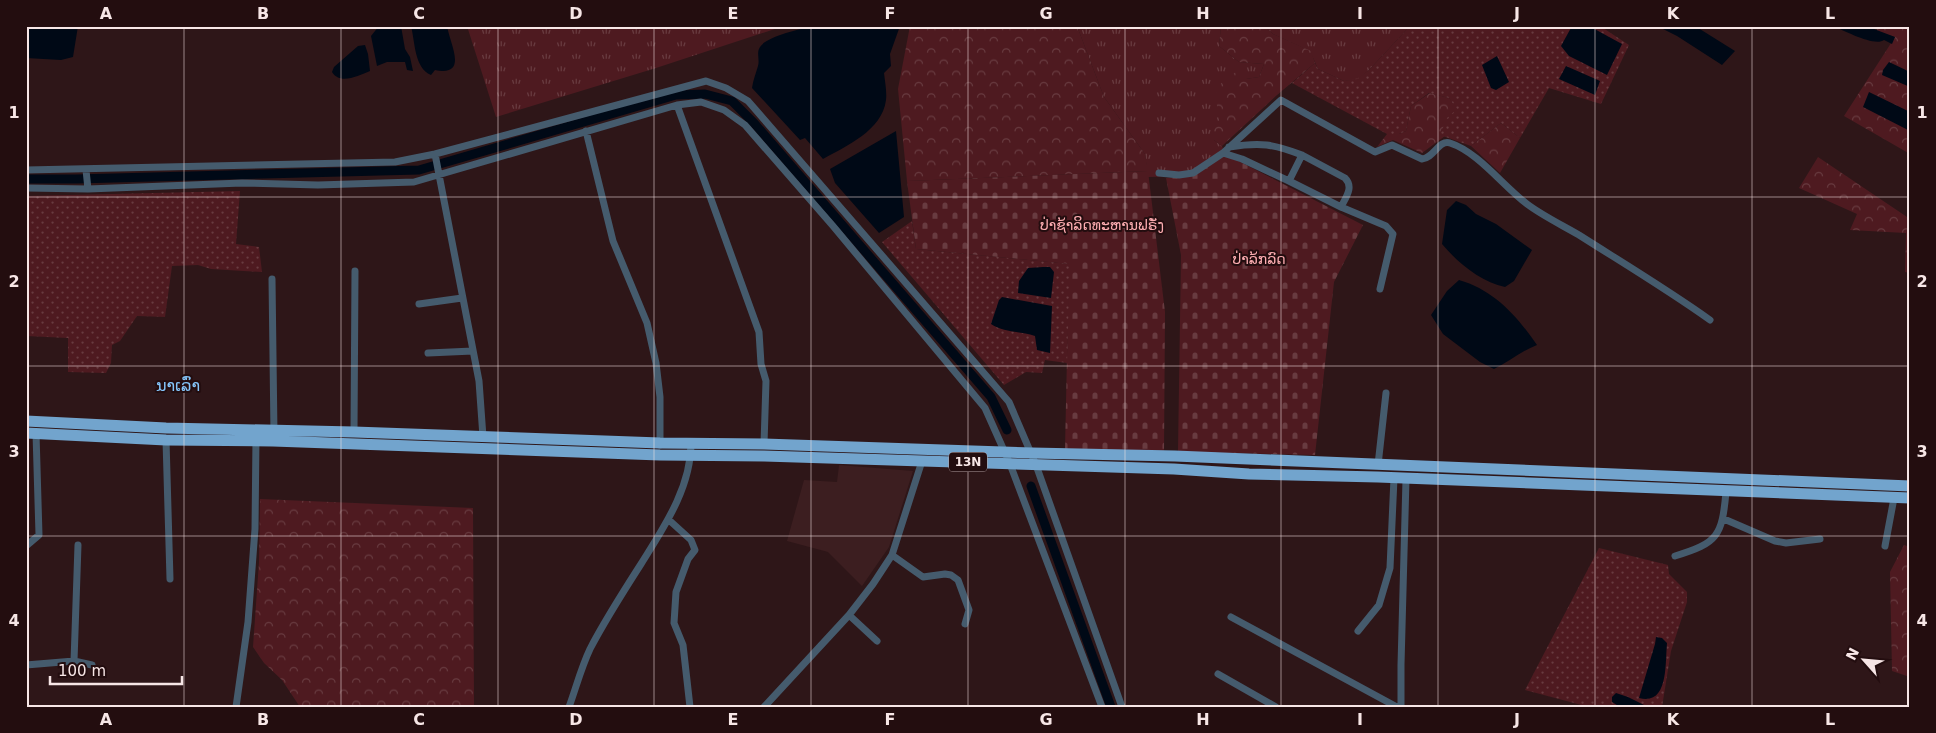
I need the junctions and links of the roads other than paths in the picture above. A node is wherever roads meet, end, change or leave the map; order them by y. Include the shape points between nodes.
1 (677, 105) junction
2 (586, 131) junction
3 (1226, 150) junction
4 (1302, 155) junction
5 (435, 156) junction
6 (26, 170) edge
7 (86, 170) junction
8 (437, 172) junction
9 (1159, 174) dead end
10 (1289, 181) junction
11 (26, 188) edge
12 (88, 189) junction
13 (1341, 207) junction
14 (355, 271) dead end
15 (272, 279) dead end
16 (1380, 289) dead end
17 (462, 298) junction
18 (419, 304) dead end
19 (1710, 320) dead end
20 (473, 351) junction
21 (428, 353) dead end
22 (1386, 393) dead end
23 (26, 421) edge
24 (274, 429) junction
25 (256, 430) junction
26 (354, 432) junction
27 (31, 433) edge
28 (483, 437) junction
29 (166, 440) junction
30 (273, 441) junction
31 (256, 442) junction
32 (764, 444) junction
33 (660, 449) junction
34 (691, 449) junction
35 (1005, 452) junction
36 (1032, 453) junction
37 (922, 461) junction
38 (1010, 464) junction
39 (1036, 465) junction
40 (1378, 465) junction
41 (1394, 478) junction
42 (1406, 479) junction
43 (1910, 486) edge
44 (1726, 492) junction
45 (1894, 498) junction
46 (1910, 498) edge
47 (1724, 519) junction
48 (669, 520) junction
49 (1820, 538) dead end
50 (78, 544) dead end
51 (26, 546) edge
52 (1885, 546) dead end
53 (892, 555) junction
54 (1675, 556) dead end
55 (170, 579) dead end
56 (849, 615) junction
57 (1231, 617) dead end
58 (965, 624) dead end
59 (1358, 631) dead end
60 (878, 640) dead end
61 (74, 661) junction
62 (26, 664) edge
63 (92, 664) dead end
64 (1218, 674) dead end
65 (236, 707) edge
66 (569, 707) edge
67 (690, 707) edge
68 (764, 707) edge
69 (1102, 707) edge
70 (1122, 707) edge
71 (1276, 707) edge
72 (1396, 707) edge
73 (1401, 707) edge

1 - 2 street
1 - 32 street via 759,332 761,364 766,381
1 - 35 street via 702,102 724,110 745,125 985,408
2 - 8 street
2 - 33 street via 613,241 646,323 656,364
3 - 4 street via 1248,144 1272,145
3 - 9 street via 1193,173
3 - 10 street
3 - 19 street via 1281,100 1375,152 1392,145 1426,158 1442,143 1451,144 1469,153 1528,205
4 - 10 street
4 - 13 street via 1349,182
5 - 7 street via 395,162
5 - 8 street
5 - 36 street via 706,81 726,88 748,102 1009,402
6 - 7 street
7 - 12 street
8 - 12 street via 414,182 242,183
8 - 17 street
10 - 13 street
11 - 12 street
13 - 16 street via 1386,226 1393,234
14 - 26 street
15 - 24 street
17 - 18 street
17 - 20 street
20 - 21 street
20 - 28 street via 480,381
22 - 40 street
23 - 25 highway, 13N
24 - 25 highway, 13N
24 - 26 highway, 13N
24 - 30 street
25 - 31 street
26 - 28 highway, 13N
27 - 29 highway, 13N
27 - 51 street via 40,534
28 - 33 highway, 13N
29 - 31 highway, 13N
29 - 55 street
30 - 31 highway, 13N
30 - 33 highway, 13N
31 - 65 street via 255,529 248,622
32 - 34 highway, 13N
32 - 35 highway, 13N
33 - 34 highway, 13N
34 - 37 highway, 13N
34 - 48 street via 681,493
35 - 36 highway, 13N
35 - 38 street
36 - 39 street
36 - 40 highway, 13N
37 - 38 highway, 13N
37 - 53 street
38 - 39 highway, 13N
38 - 69 street
39 - 41 highway, 13N
39 - 70 street
40 - 43 highway, 13N
41 - 42 highway, 13N
41 - 59 street via 1390,568 1379,605
42 - 44 highway, 13N
42 - 73 street
44 - 45 highway, 13N
44 - 47 street
45 - 46 highway, 13N
45 - 52 street
47 - 49 street via 1786,543
47 - 54 street via 1717,536 1707,544
48 - 66 street via 590,649
48 - 67 street via 691,540 695,550 688,559 676,592 674,623 683,645
50 - 61 street
53 - 56 street
53 - 58 street via 923,577 944,574 958,580 968,610
56 - 60 street
56 - 68 street
57 - 72 street
61 - 62 street
61 - 63 street
64 - 71 street

